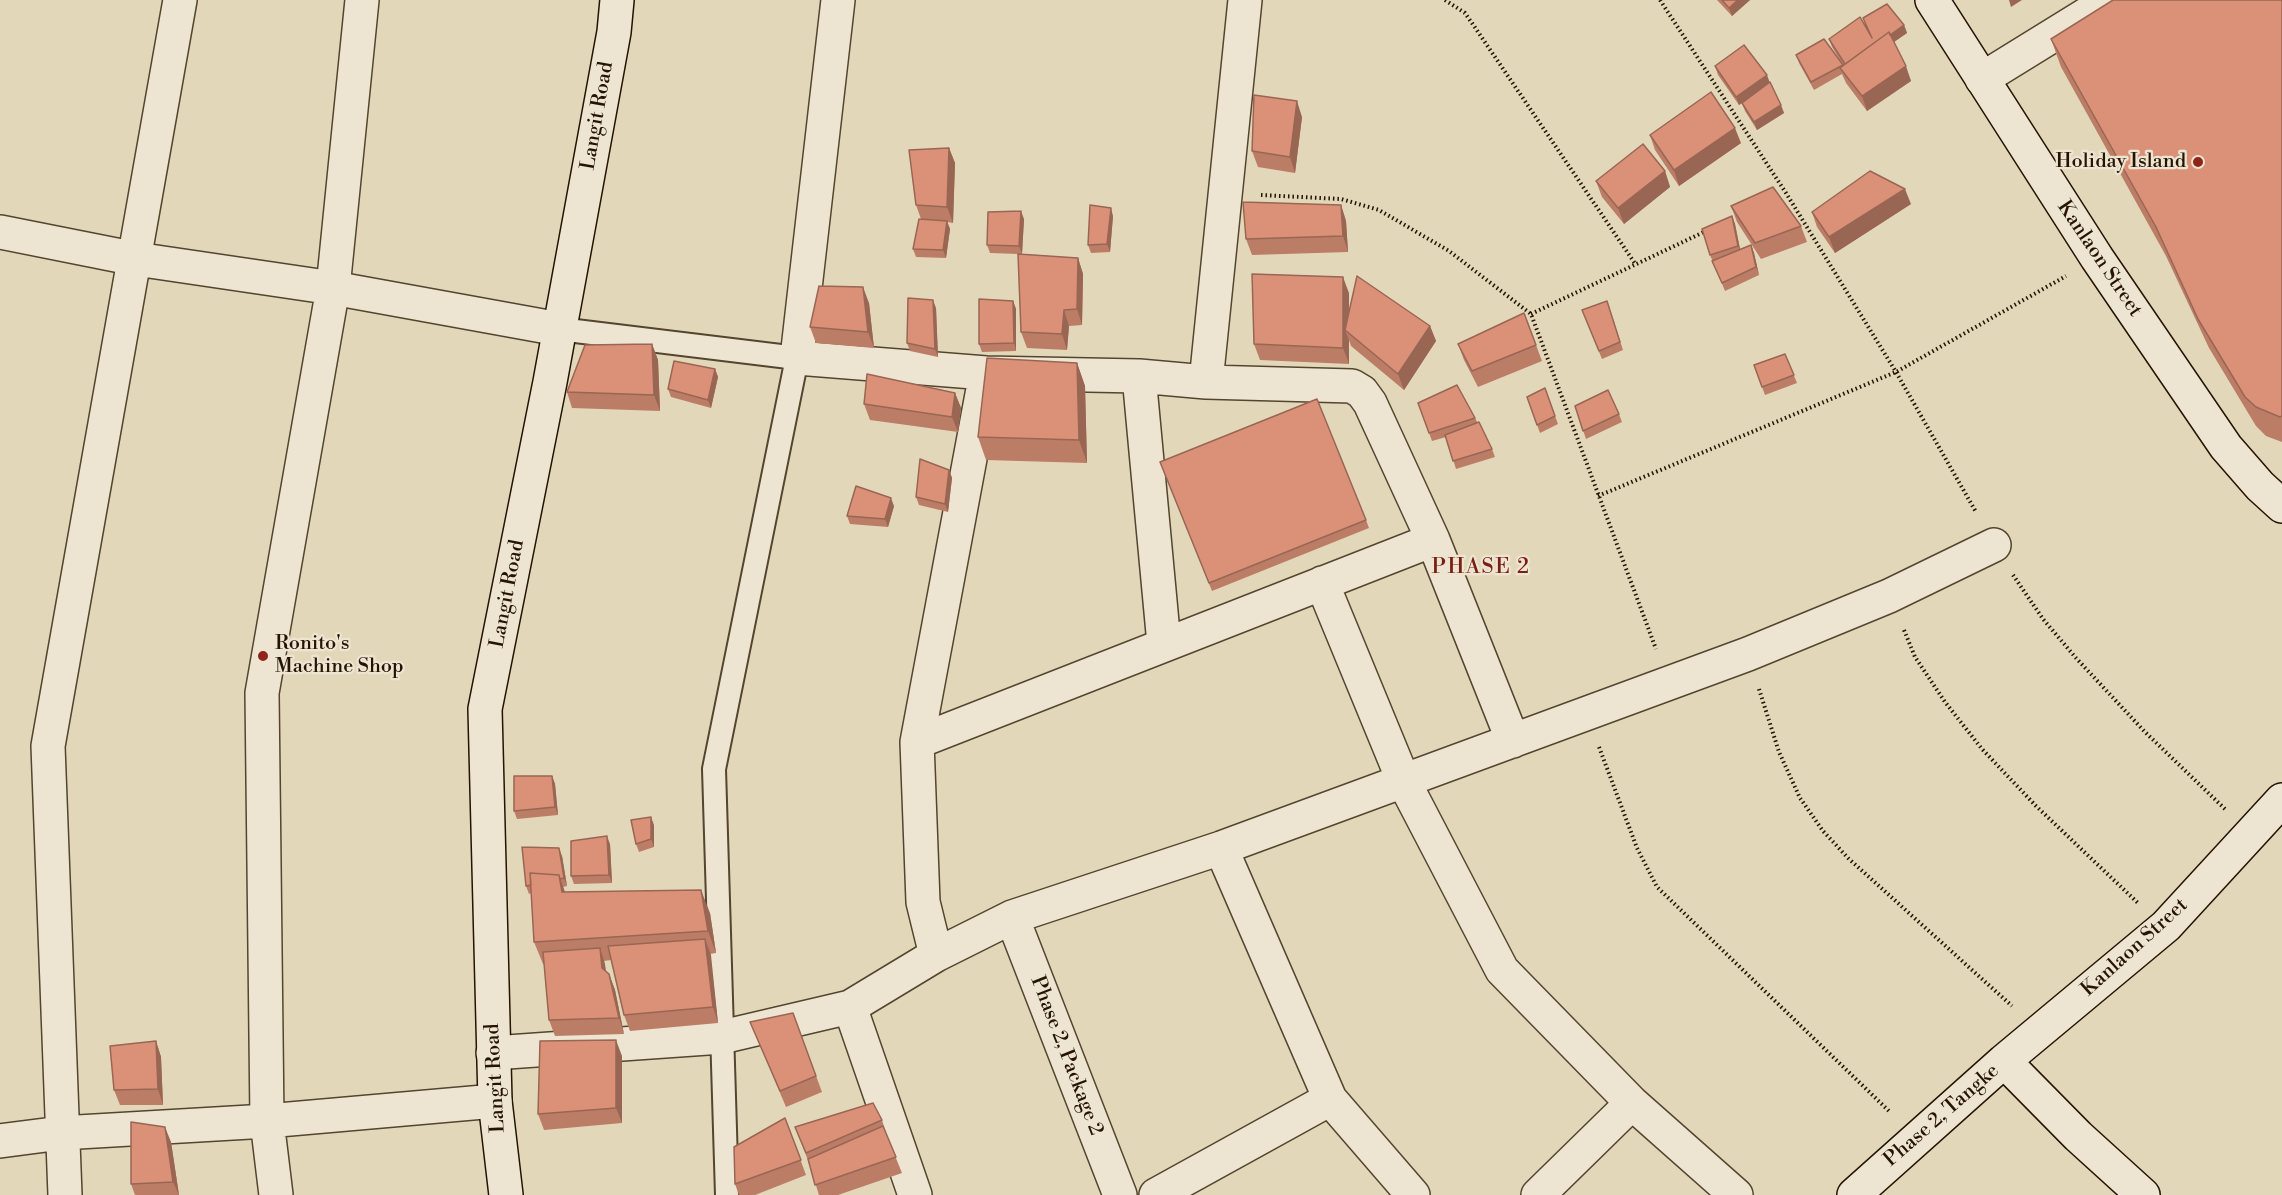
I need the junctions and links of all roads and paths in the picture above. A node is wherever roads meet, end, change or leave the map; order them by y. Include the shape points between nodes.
1 (180, 0) edge
2 (362, 0) edge
3 (617, 0) edge
4 (838, 0) edge
5 (1245, 0) edge
6 (1445, 0) edge
7 (1659, 0) edge
8 (1932, 0) edge
9 (2110, 0) edge
10 (1982, 79) junction
11 (1225, 193) junction
12 (1786, 193) junction
13 (1775, 198) edge
14 (1711, 229) edge
15 (0, 232) edge
16 (2097, 258) junction
17 (136, 259) junction
18 (1636, 265) junction
19 (333, 288) junction
20 (1531, 314) junction
21 (559, 329) junction
22 (796, 358) junction
23 (1896, 372) junction
24 (986, 373) junction
25 (1139, 376) junction
26 (1206, 382) junction
27 (1598, 496) junction
28 (2282, 506) edge
29 (1433, 540) junction
30 (1994, 545) junction
31 (1322, 583) junction
32 (1889, 596) junction
33 (1164, 644) junction
34 (1748, 654) junction
35 (1669, 683) junction
36 (1587, 714) junction
37 (1513, 741) junction
38 (917, 742) junction
39 (1404, 782) junction
40 (2282, 800) edge
41 (2254, 832) junction
42 (1221, 848) junction
43 (1012, 917) junction
44 (2166, 926) junction
45 (936, 955) junction
46 (850, 1007) junction
47 (2039, 1031) junction
48 (722, 1037) junction
49 (493, 1053) junction
50 (2004, 1061) junction
51 (1330, 1099) junction
52 (495, 1101) junction
53 (1632, 1103) junction
54 (267, 1121) junction
55 (62, 1133) junction
56 (1916, 1138) junction
57 (0, 1141) edge
58 (65, 1195) edge
59 (276, 1195) edge
60 (506, 1195) edge
61 (727, 1195) edge
62 (915, 1195) edge
63 (1120, 1195) edge
64 (1156, 1195) edge
65 (1413, 1195) edge
66 (1538, 1195) edge
67 (1736, 1195) edge
68 (1854, 1195) edge
69 (2142, 1195) edge

1 - 17 street
2 - 19 street
3 - 21 street, Langit Road
4 - 22 street
5 - 11 street
6 - 18 path via 1465,13
7 - 12 path
8 - 10 street, Kanlaon Street
9 - 10 street
10 - 16 street, Kanlaon Street
11 - 20 path via 1341,199 1379,210 1449,251
11 - 26 street
12 - 13 path
12 - 23 path
14 - 18 path
15 - 17 street
16 - 23 path
16 - 28 street, Kanlaon Street via 2226,447
17 - 19 street
17 - 55 street via 48,746
18 - 20 path
19 - 21 street
19 - 54 street via 262,693
20 - 27 path
21 - 22 lane
21 - 49 street, Langit Road via 486,709
22 - 24 street
22 - 48 lane via 714,770
23 - 27 path
23 - 30 path
24 - 25 street
24 - 38 street
25 - 26 street
25 - 33 street
26 - 29 street via 1340,385 1362,392
27 - 35 path
29 - 31 street
29 - 37 street
30 - 32 street
30 - 41 path via 2043,619 2076,658 2217,803
31 - 33 street
31 - 39 street
32 - 34 street
32 - 44 path via 1915,657 1982,749 2133,900
33 - 38 street
34 - 35 street
34 - 47 path via 1779,752 1800,798 1823,831
35 - 36 street
36 - 37 street
36 - 56 path via 1637,848 1658,887
37 - 39 street
38 - 45 street via 923,902
39 - 42 street
39 - 53 street via 1502,970
40 - 41 street, Kanlaon Street
41 - 44 street, Kanlaon Street
42 - 43 street
42 - 51 street
43 - 45 street
43 - 63 street, Phase 2, Package 2
44 - 47 street, Kanlaon Street
45 - 46 street
46 - 48 street
46 - 62 street
47 - 50 street, Kanlaon Street
48 - 49 street
48 - 61 lane
49 - 52 street, Langit Road
50 - 56 street, Phase 2, Tangke
50 - 69 street
51 - 64 street
51 - 65 street
52 - 54 street
52 - 60 street, Langit Road
53 - 66 street
53 - 67 street
54 - 55 street
54 - 59 street
55 - 57 street
55 - 58 street
56 - 68 street, Phase 2, Tangke

